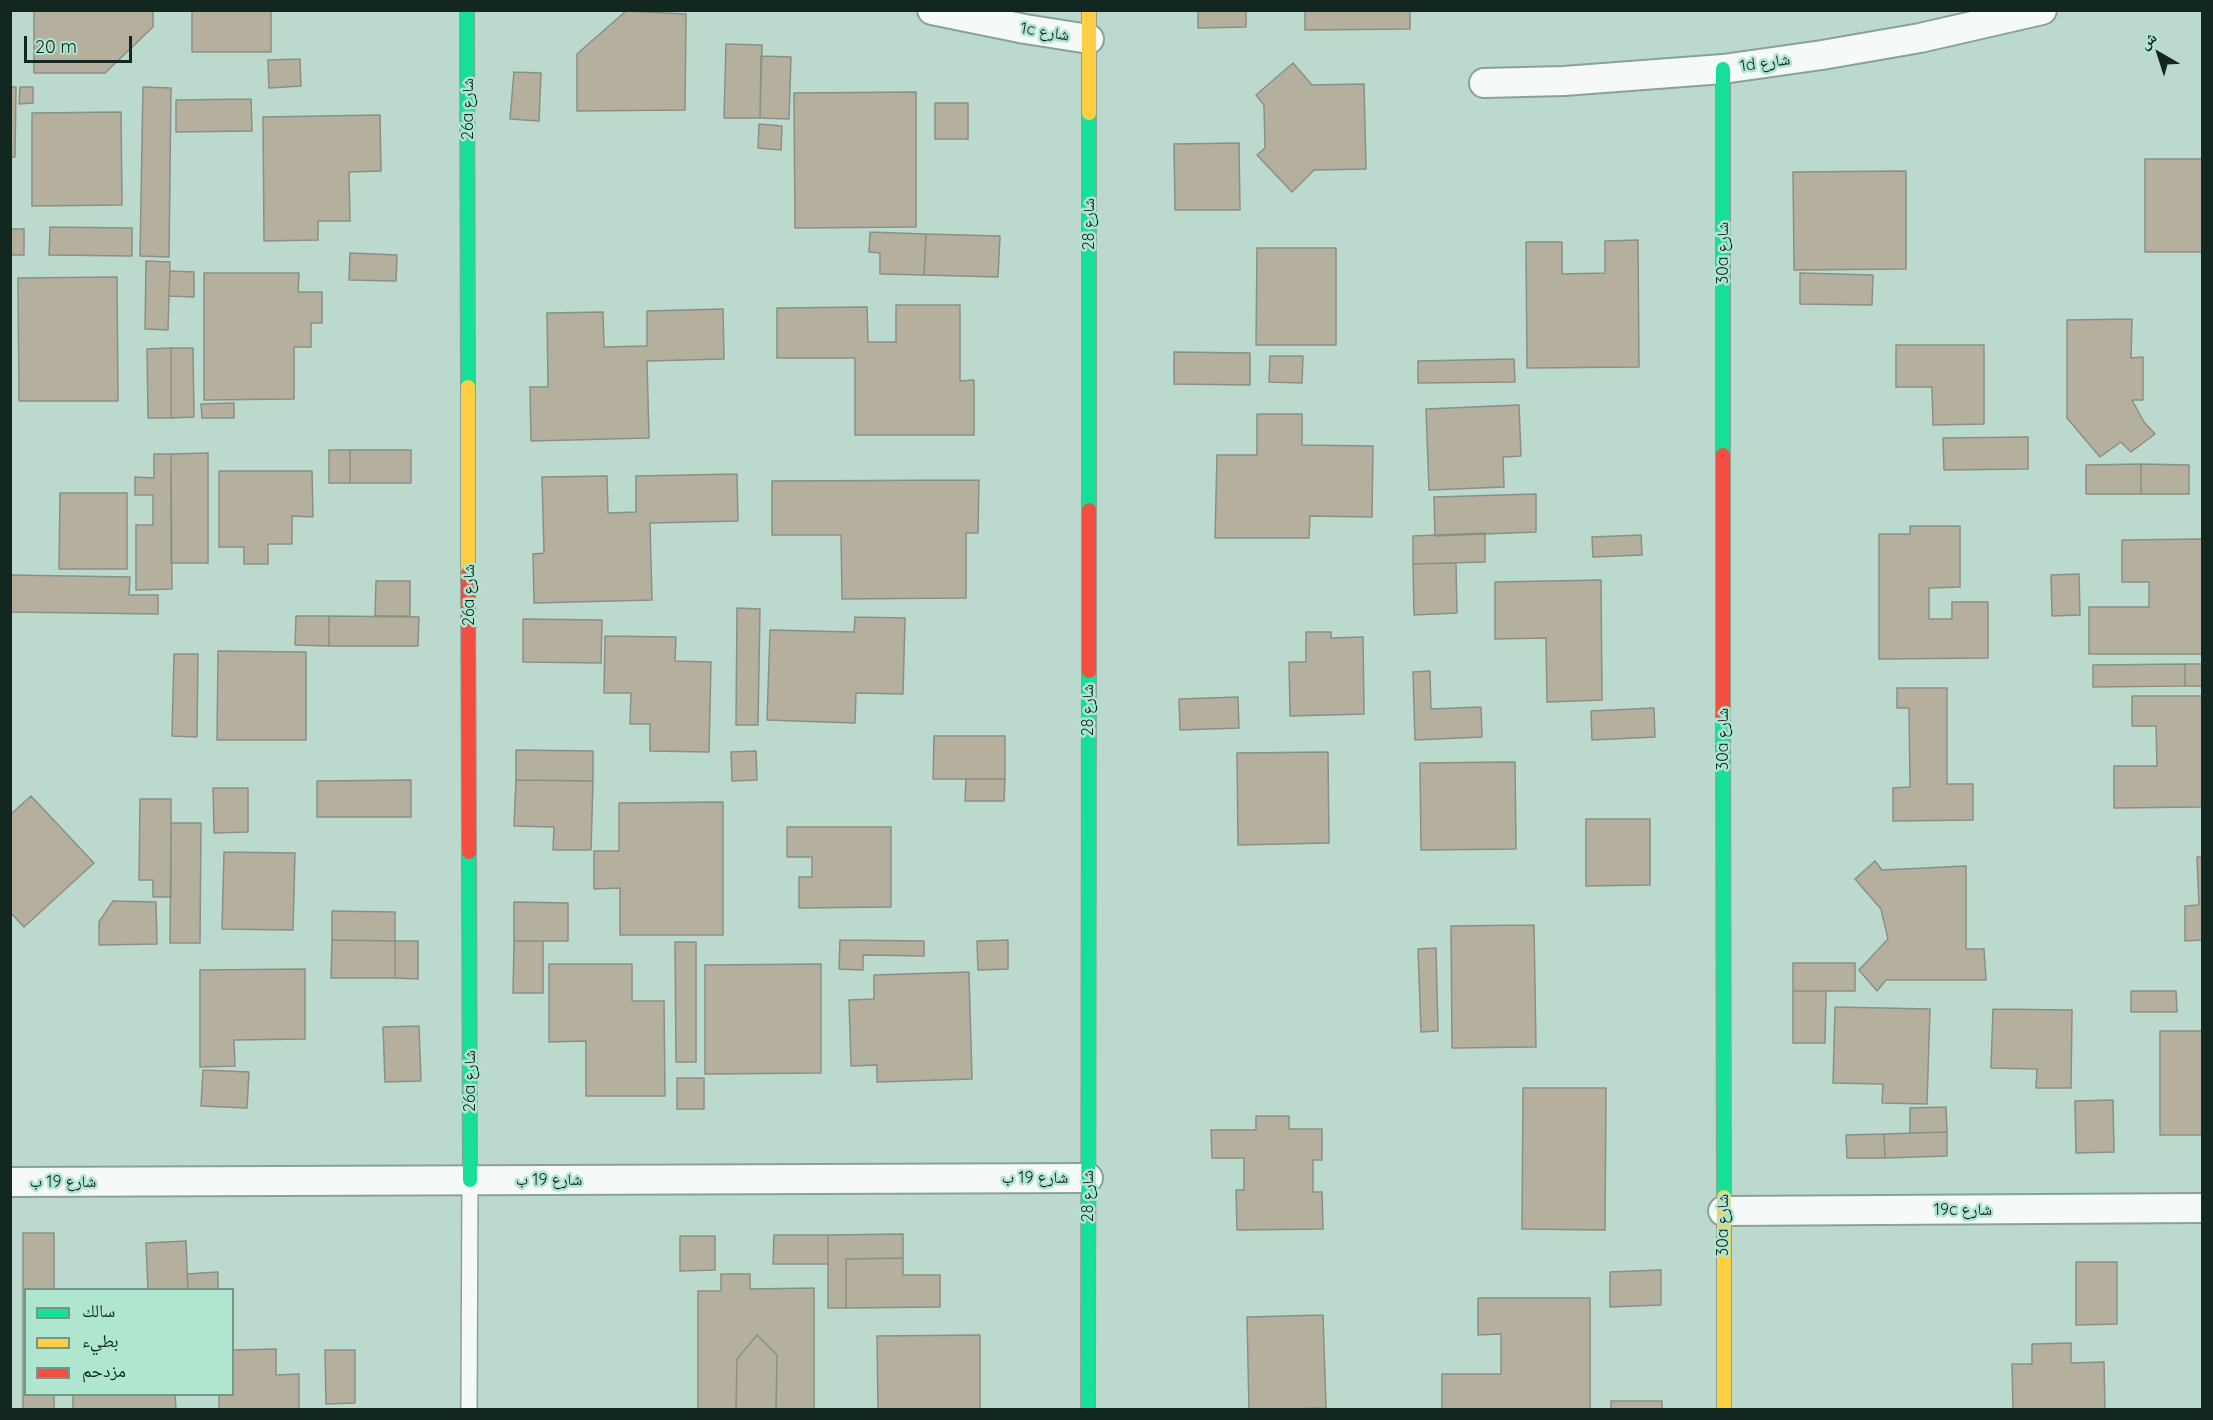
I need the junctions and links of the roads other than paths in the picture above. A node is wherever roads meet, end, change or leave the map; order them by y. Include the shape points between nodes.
1 (467, 10) edge
2 (932, 10) edge
3 (1089, 10) edge
4 (2042, 10) edge
5 (1089, 46) junction
6 (1723, 69) junction
7 (1484, 83) dead end
8 (1088, 1178) junction
9 (470, 1180) junction
10 (10, 1182) edge
11 (2202, 1209) edge
12 (1723, 1211) junction
13 (469, 1410) edge
14 (1088, 1410) edge
15 (1724, 1410) edge

1 - 9 street, 26a شارع
2 - 5 street, 1c شارع
3 - 5 street, شارع 28
4 - 6 street, 1d شارع via 1920,38
5 - 8 street, شارع 28
6 - 7 street, 1d شارع
6 - 12 street, 30a شارع
8 - 9 street, شارع 19 ب
8 - 14 street, شارع 28
9 - 10 street, شارع 19 ب
9 - 13 lane
11 - 12 street, 19c شارع
12 - 15 street, 30a شارع

